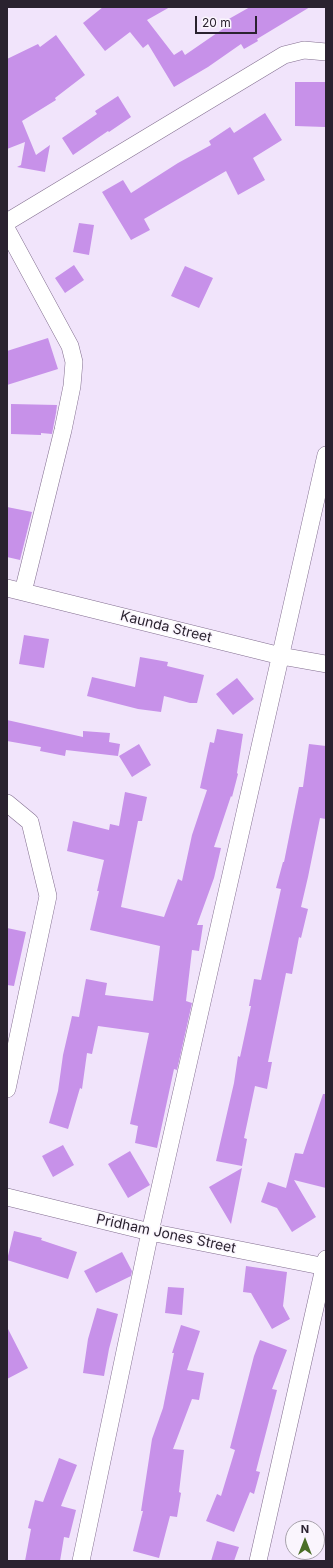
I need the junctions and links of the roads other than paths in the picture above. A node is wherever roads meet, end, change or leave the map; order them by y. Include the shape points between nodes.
1 (326, 52) edge
2 (7, 222) edge
3 (7, 230) edge
4 (326, 455) edge
5 (322, 493) edge
6 (15, 590) edge
7 (281, 656) junction
8 (326, 664) edge
9 (7, 803) edge
10 (7, 1089) edge
11 (7, 1197) edge
12 (150, 1232) junction
13 (325, 1264) edge
14 (82, 1561) edge
15 (258, 1561) edge

1 - 2 street via 304,50 284,55
3 - 6 street via 70,346 74,362 63,430
4 - 5 street
5 - 7 street
6 - 7 street, Kaunda Street
7 - 8 street, Kaunda Street
7 - 12 street
9 - 10 street via 30,822 48,896
11 - 12 street, Pridham Jones Street
12 - 13 street, Pridham Jones Street
12 - 14 street
13 - 15 street

